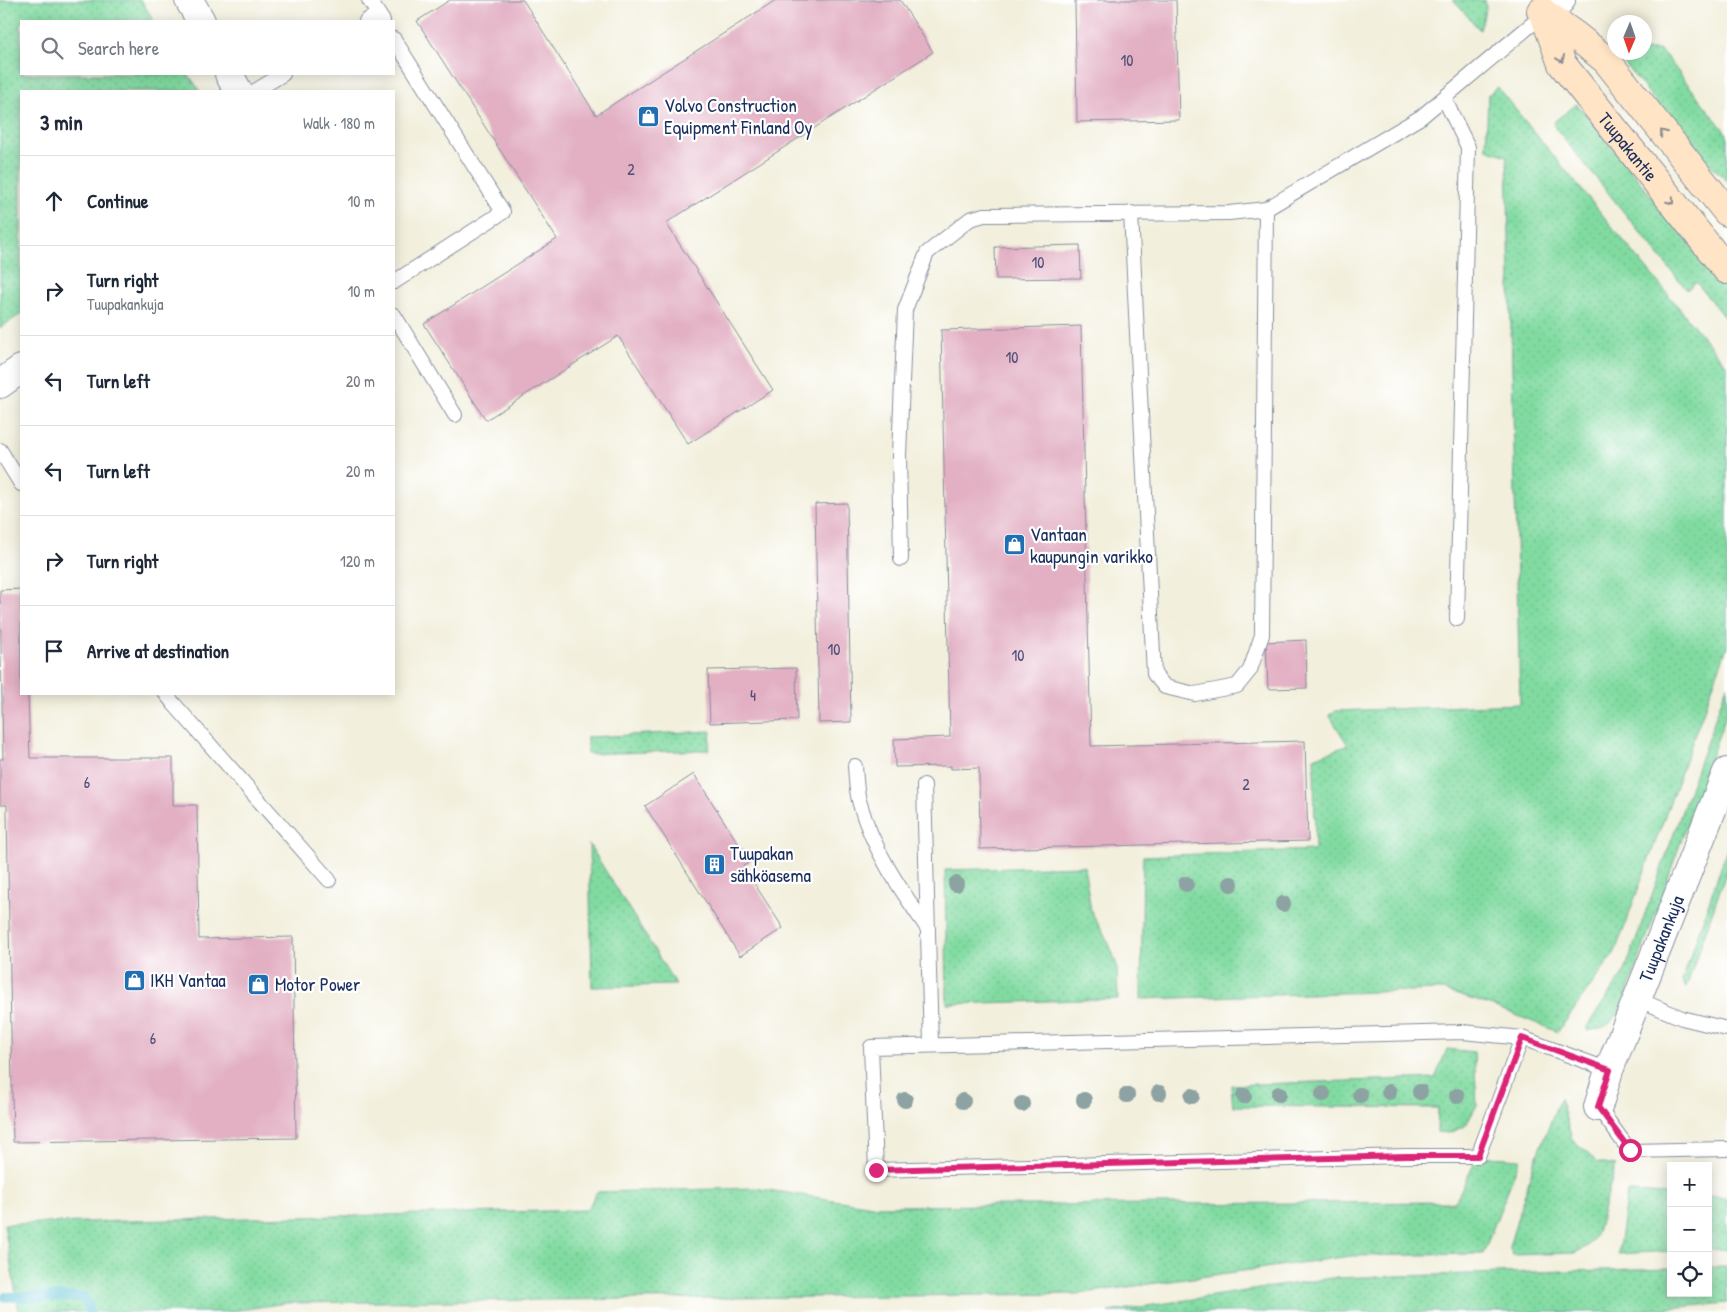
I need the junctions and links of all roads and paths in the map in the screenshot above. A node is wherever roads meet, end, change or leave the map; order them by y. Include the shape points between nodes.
1 (189, 0) edge
2 (369, 0) edge
3 (1546, 5) edge
4 (380, 17) edge
5 (200, 20) edge
6 (395, 41) edge
7 (230, 75) edge
8 (281, 75) edge
9 (237, 90) edge
10 (257, 90) edge
11 (1444, 98) junction
12 (1266, 209) junction
13 (1727, 212) edge
14 (1131, 213) junction
15 (1727, 270) edge
16 (395, 281) edge
17 (395, 317) edge
18 (20, 371) edge
19 (0, 384) edge
20 (456, 416) dead end
21 (0, 450) edge
22 (20, 482) edge
23 (901, 559) dead end
24 (1457, 619) dead end
25 (167, 695) edge
26 (855, 766) dead end
27 (1727, 772) edge
28 (924, 785) dead end
29 (329, 880) dead end
30 (928, 930) junction
31 (1637, 999) junction
32 (1727, 1029) edge
33 (1522, 1038) junction
34 (931, 1045) junction
35 (1610, 1070) junction
36 (1598, 1107) joint
37 (1727, 1149) edge

1 - 5 street
2 - 4 lane
3 - 11 lane
13 -> 3 main road, Tuupakantie via 1606,60 1576,36
3 -> 15 main road, Tuupakantie via 1562,64
6 - 16 lane via 503,212
7 - 9 street
8 - 10 lane
11 - 12 lane via 1421,117
11 - 24 lane via 1468,147
12 - 14 lane via 1229,213
12 - 14 lane via 1262,634 1250,670 1237,686 1195,694 1165,687 1154,674
14 - 23 lane via 984,215 970,219 927,253 905,310 899,455
17 - 20 lane
18 - 19 street
21 - 22 lane
25 - 29 lane
26 - 30 lane via 859,803 870,833 892,877
27 - 31 street, Tuupakankuja
28 - 30 lane
30 - 34 lane
31 - 32 lane via 1682,1018
31 - 35 street, Tuupakankuja
33 - 34 lane via 1463,1032
33 - 34 lane via 1478,1156 876,1170 871,1047
33 - 35 lane
35 - 36 street, Tuupakankuja
36 - 37 lane via 1630,1150

